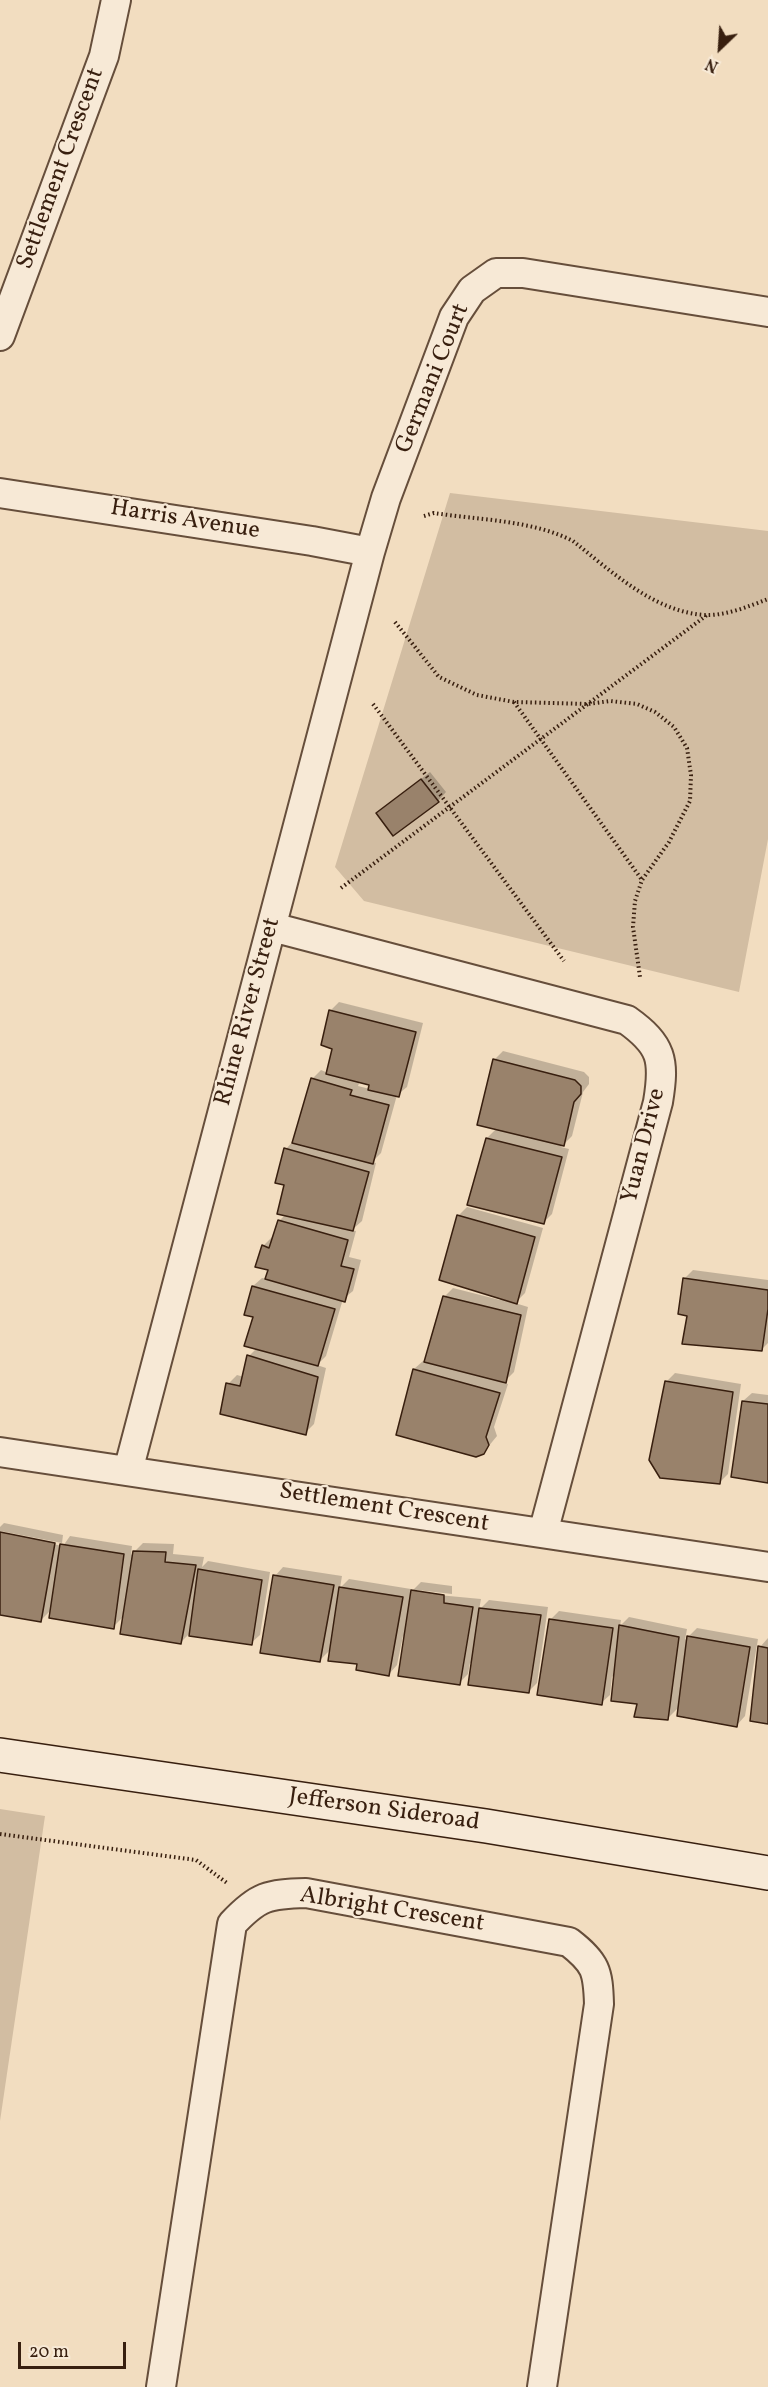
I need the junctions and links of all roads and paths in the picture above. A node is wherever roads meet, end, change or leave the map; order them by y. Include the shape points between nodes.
1 (116, 0) edge
2 (768, 312) edge
3 (0, 336) edge
4 (0, 493) edge
5 (424, 516) dead end
6 (370, 552) junction
7 (768, 599) edge
8 (707, 615) junction
9 (395, 622) dead end
10 (514, 702) junction
11 (373, 704) dead end
12 (588, 704) junction
13 (540, 741) junction
14 (450, 805) junction
15 (642, 880) junction
16 (340, 888) dead end
17 (272, 927) junction
18 (564, 961) dead end
19 (640, 977) dead end
20 (0, 1452) edge
21 (128, 1471) junction
22 (543, 1533) junction
23 (768, 1567) edge
24 (0, 1755) edge
25 (0, 1834) edge
26 (768, 1872) edge
27 (227, 1883) dead end
28 (161, 2387) edge
29 (542, 2387) edge

1 - 3 street, Settlement Crescent via 104,56
2 - 6 street, Germani Court via 523,273 496,273 472,290 454,317 386,498
4 - 6 street, Harris Avenue
5 - 8 path via 434,513 539,528 560,535 655,601
6 - 17 street, Rhine River Street
7 - 8 path
8 - 12 path
9 - 10 path via 439,677 477,695
10 - 12 path
10 - 13 path
11 - 14 path
12 - 13 path
12 - 15 path via 637,704 674,727 687,748 690,801 669,842
13 - 14 path
13 - 15 path
14 - 16 path
14 - 18 path
15 - 19 path via 633,927
17 - 21 street, Rhine River Street
17 - 22 street, Yuan Drive via 627,1020 648,1035 659,1054 662,1079 658,1102
20 - 21 street, Settlement Crescent
21 - 22 street, Settlement Crescent
22 - 23 street, Settlement Crescent
24 - 26 street, Jefferson Sideroad via 486,1826
25 - 27 path via 196,1860
28 - 29 street, Albright Crescent via 232,1924 250,1904 275,1894 306,1893 569,1942 588,1957 598,1977 599,2004

